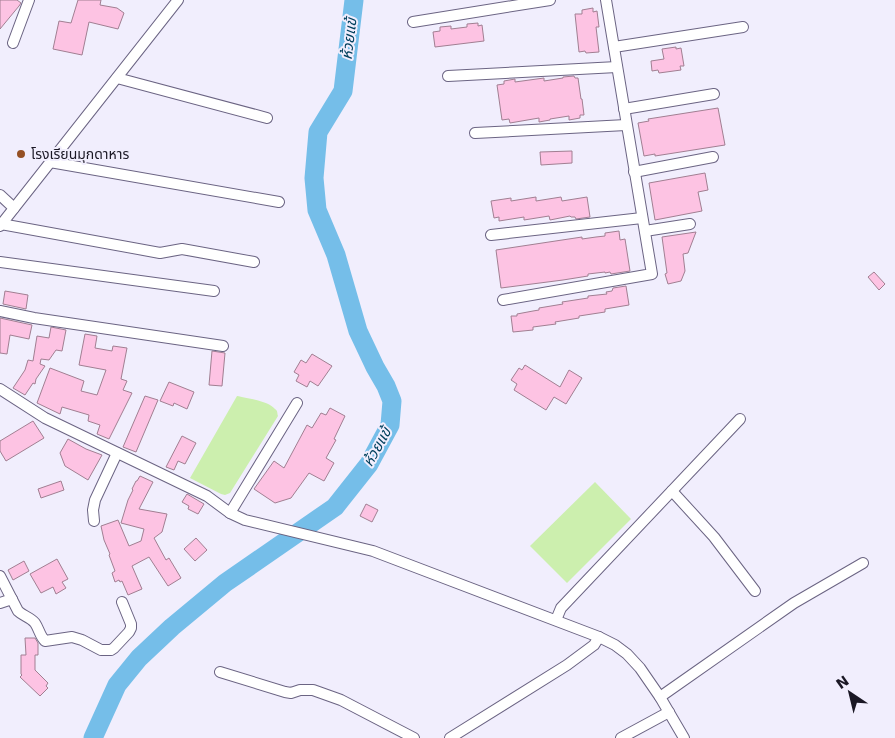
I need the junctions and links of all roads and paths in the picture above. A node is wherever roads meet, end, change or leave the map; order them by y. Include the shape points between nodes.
1 (29, 0) edge
2 (178, 0) edge
3 (550, 0) edge
4 (606, 0) edge
5 (413, 22) dead end
6 (743, 27) dead end
7 (13, 43) dead end
8 (614, 47) junction
9 (617, 67) junction
10 (448, 76) dead end
11 (117, 78) junction
12 (714, 94) dead end
13 (624, 110) junction
14 (267, 118) dead end
15 (626, 125) junction
16 (475, 133) dead end
17 (713, 157) dead end
18 (50, 162) junction
19 (634, 172) junction
20 (0, 195) edge
21 (279, 202) dead end
22 (14, 208) junction
23 (642, 218) junction
24 (690, 224) dead end
25 (1, 225) edge
26 (644, 232) junction
27 (491, 235) dead end
28 (0, 262) edge
29 (254, 262) dead end
30 (214, 291) dead end
31 (503, 300) dead end
32 (0, 311) edge
33 (223, 346) dead end
34 (0, 389) edge
35 (298, 403) dead end
36 (740, 419) dead end
37 (117, 453) junction
38 (672, 491) junction
39 (230, 513) junction
40 (94, 521) dead end
41 (863, 563) dead end
42 (0, 576) edge
43 (755, 591) dead end
44 (12, 599) junction
45 (122, 602) dead end
46 (0, 603) edge
47 (556, 620) junction
48 (600, 637) junction
49 (220, 672) dead end
50 (660, 697) junction
51 (669, 712) junction
52 (414, 738) edge
53 (450, 738) edge
54 (621, 738) edge
55 (684, 738) edge

1 - 7 street
2 - 11 street
3 - 5 street
4 - 8 street
6 - 8 street
8 - 9 street
9 - 10 street
9 - 13 street
11 - 14 street
11 - 18 street
12 - 13 street
13 - 15 street
15 - 16 street
15 - 19 street
17 - 19 street
18 - 21 street
18 - 22 street
19 - 23 street
20 - 22 street
22 - 25 street
23 - 26 street
23 - 27 street
24 - 26 street
25 - 29 street via 160,253 182,249
26 - 31 street via 652,274
28 - 30 street
32 - 33 street
34 - 37 street via 45,418
35 - 39 street
36 - 38 street
37 - 39 street via 207,496
37 - 40 street via 96,500
38 - 43 street via 714,537
38 - 47 street via 561,608
39 - 47 street via 245,520 373,551
41 - 50 street via 794,603
42 - 44 street
44 - 45 street via 18,611 35,624 45,642 72,637 106,651 114,648 131,628
44 - 46 street
47 - 48 street
48 - 50 street via 627,654
48 - 53 street via 567,665
49 - 52 street via 285,692 313,690 342,700
50 - 51 street
51 - 54 street
51 - 55 street

